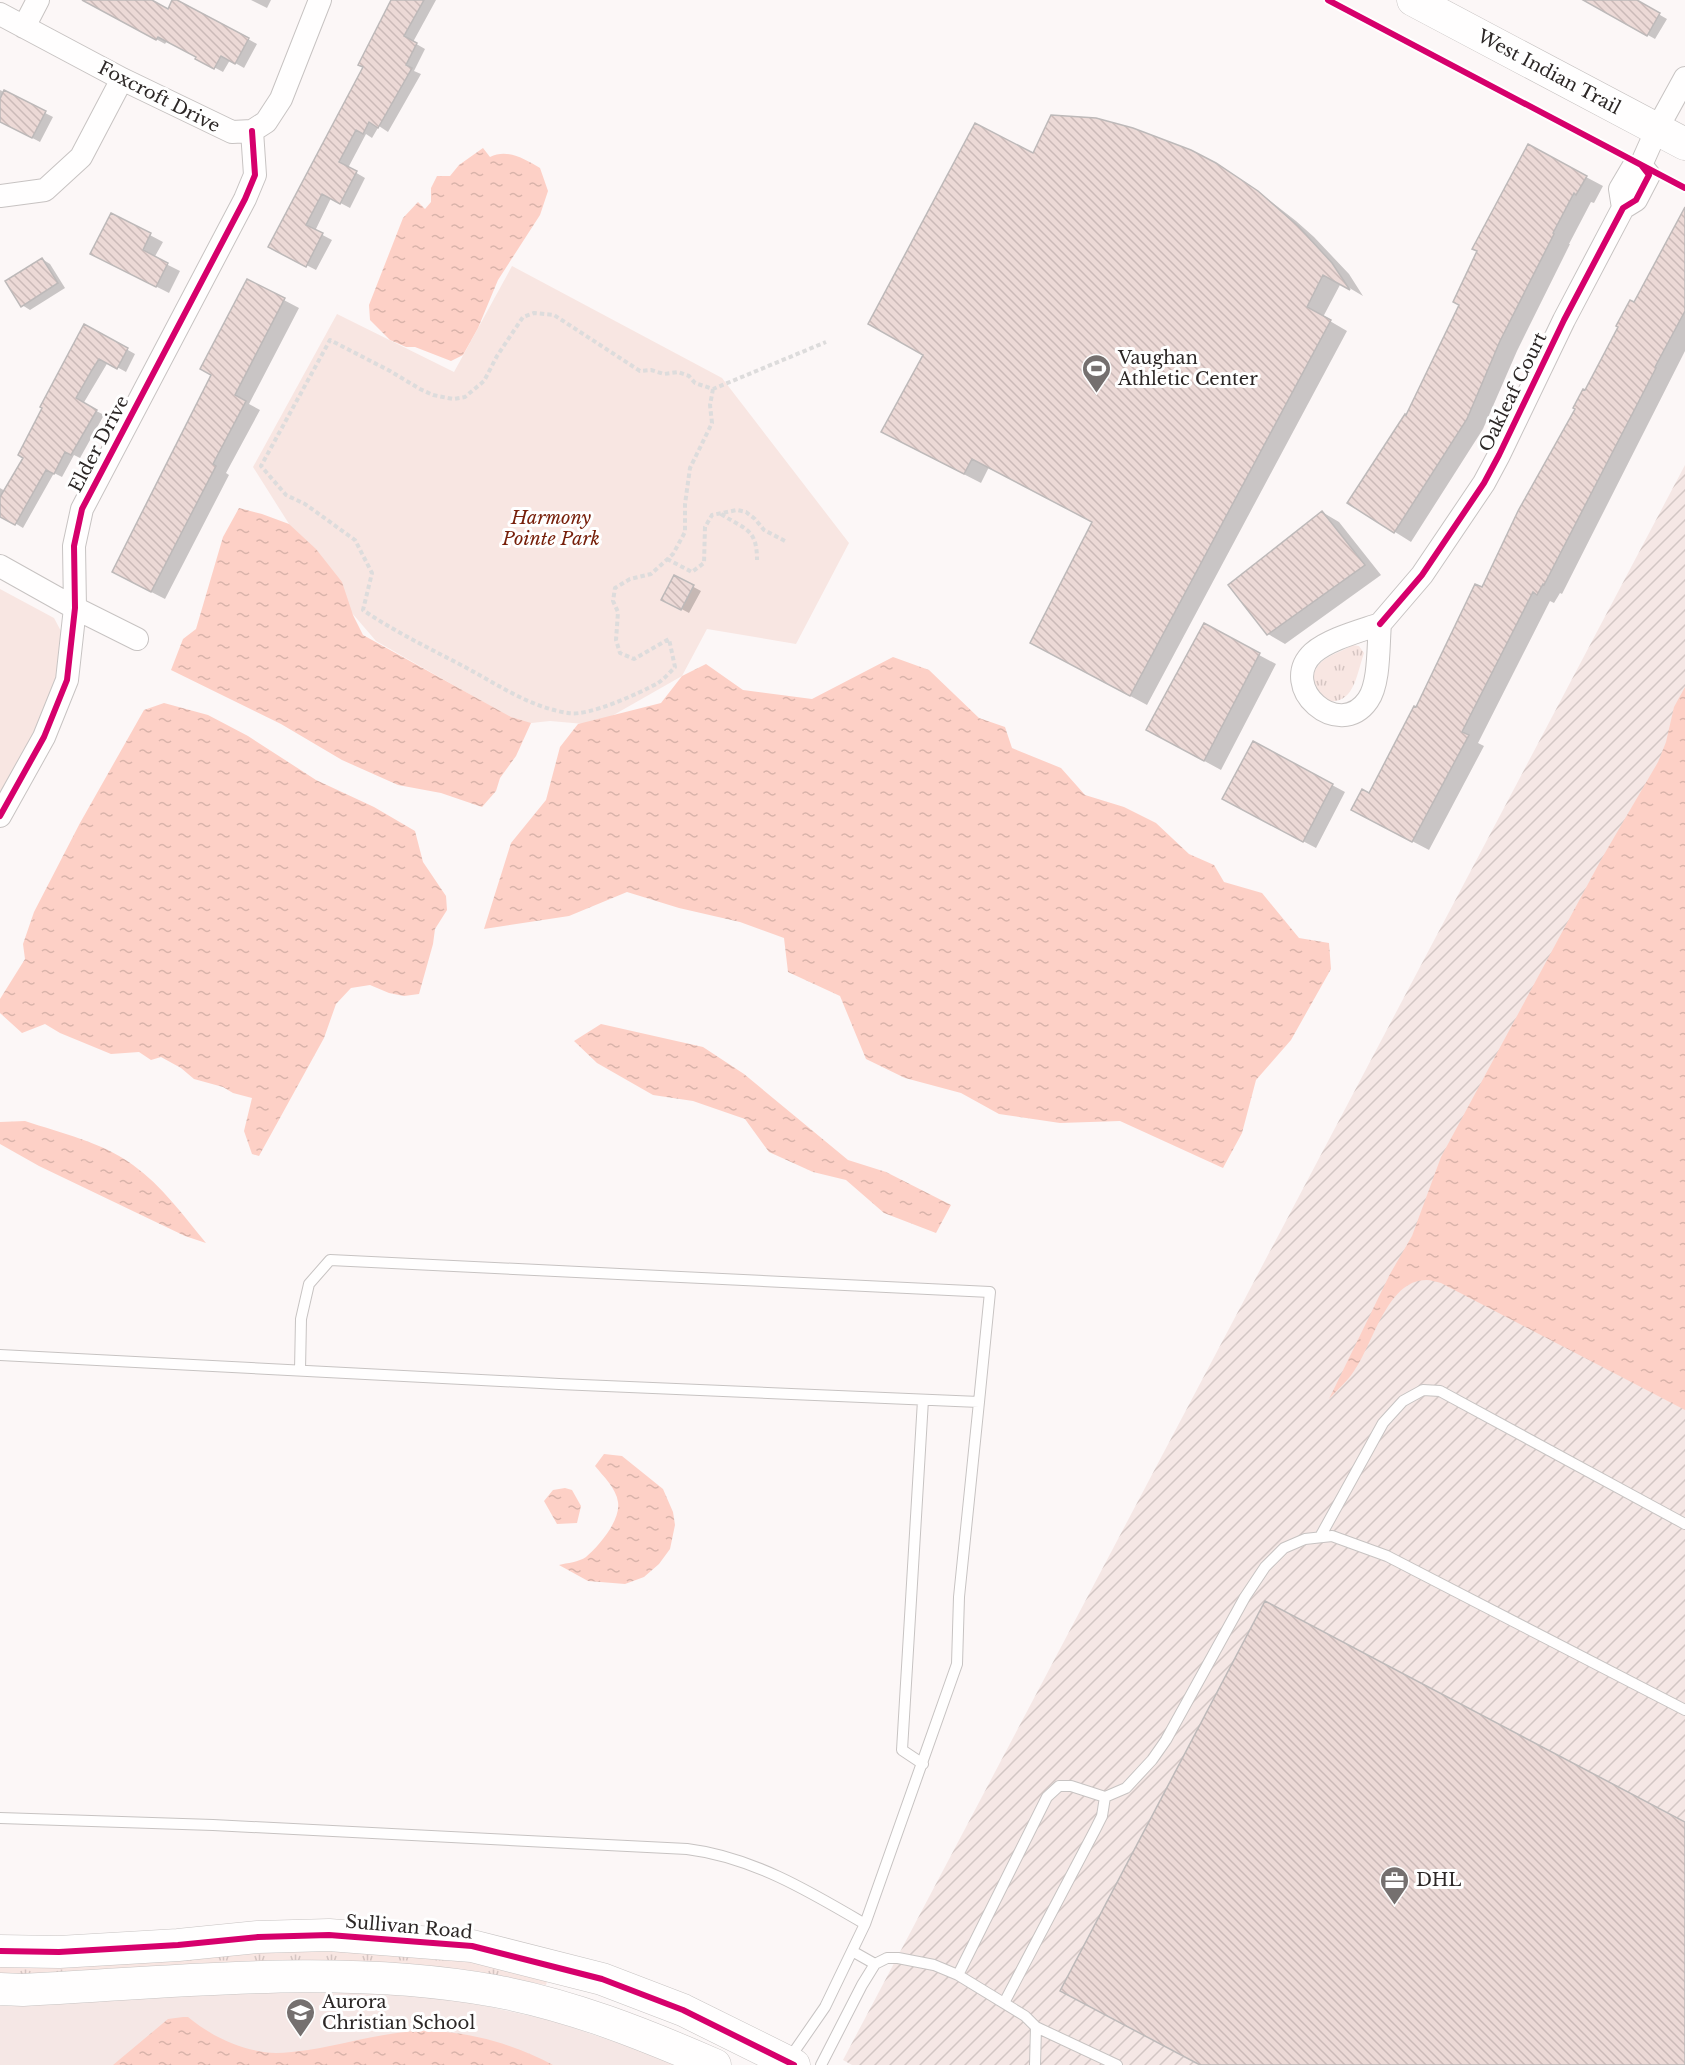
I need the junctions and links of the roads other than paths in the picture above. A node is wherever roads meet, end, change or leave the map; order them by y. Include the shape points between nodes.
1 (38, 0) edge
2 (320, 0) edge
3 (1413, 0) edge
4 (0, 14) edge
5 (24, 27) junction
6 (1685, 78) edge
7 (122, 79) junction
8 (1657, 129) junction
9 (252, 131) junction
10 (1685, 144) edge
11 (0, 196) edge
12 (0, 566) edge
13 (75, 608) junction
14 (1380, 624) dead end
15 (137, 639) dead end
16 (0, 816) edge
17 (0, 1354) edge
18 (300, 1370) junction
19 (923, 1400) junction
20 (979, 1402) junction
21 (1685, 1524) edge
22 (1320, 1537) junction
23 (1685, 1710) edge
24 (923, 1764) junction
25 (1105, 1797) junction
26 (0, 1818) edge
27 (866, 1923) junction
28 (0, 1951) edge
29 (852, 1951) junction
30 (875, 1964) junction
31 (958, 1975) junction
32 (0, 1989) edge
33 (1004, 2003) junction
34 (1036, 2027) junction
35 (791, 2063) edge
36 (715, 2065) edge
37 (821, 2065) edge
38 (1035, 2065) edge
39 (1117, 2065) edge

1 - 5 street
2 - 9 street via 281,99 266,122
3 - 8 street, West Indian Trail
4 - 5 street, Foxcroft Drive
5 - 7 street, Foxcroft Drive
6 - 8 street, Oakleaf Court
7 - 9 street, Foxcroft Drive via 232,132
7 - 11 street via 81,157 45,190
8 - 10 street, West Indian Trail
8 - 14 street, Oakleaf Court via 1641,165 1633,167 1620,189 1623,208 1484,483 1422,575
9 - 13 street, Elder Drive via 255,175 248,191 82,509 74,546
12 - 13 street
13 - 15 street
13 - 16 street, Elder Drive via 67,680 44,737
17 - 18 lane
18 - 19 lane
18 - 20 lane via 301,1319 309,1284 330,1260 354,1261 990,1292
19 - 20 lane
19 - 24 lane via 902,1750
20 - 24 lane via 959,1597 957,1664
21 - 22 lane via 1440,1391 1423,1390 1403,1401 1383,1423
22 - 23 lane via 1332,1536 1387,1556
22 - 25 lane via 1284,1548 1265,1567 1162,1746 1126,1788
24 - 27 lane
25 - 31 lane via 1071,1786 1059,1786 1047,1797
25 - 33 lane via 1102,1816
26 - 27 lane via 695,1850 735,1858
27 - 29 lane
28 - 35 street, Sullivan Road via 58,1952 329,1935 472,1946 602,1979 683,2010
29 - 30 lane
29 - 35 lane via 825,2007
30 - 31 lane via 898,1958 934,1965
30 - 37 lane
31 - 33 lane
32 - 36 street via 304,1976 428,1982 496,1991 571,2009
33 - 34 lane
34 - 38 lane
34 - 39 lane

